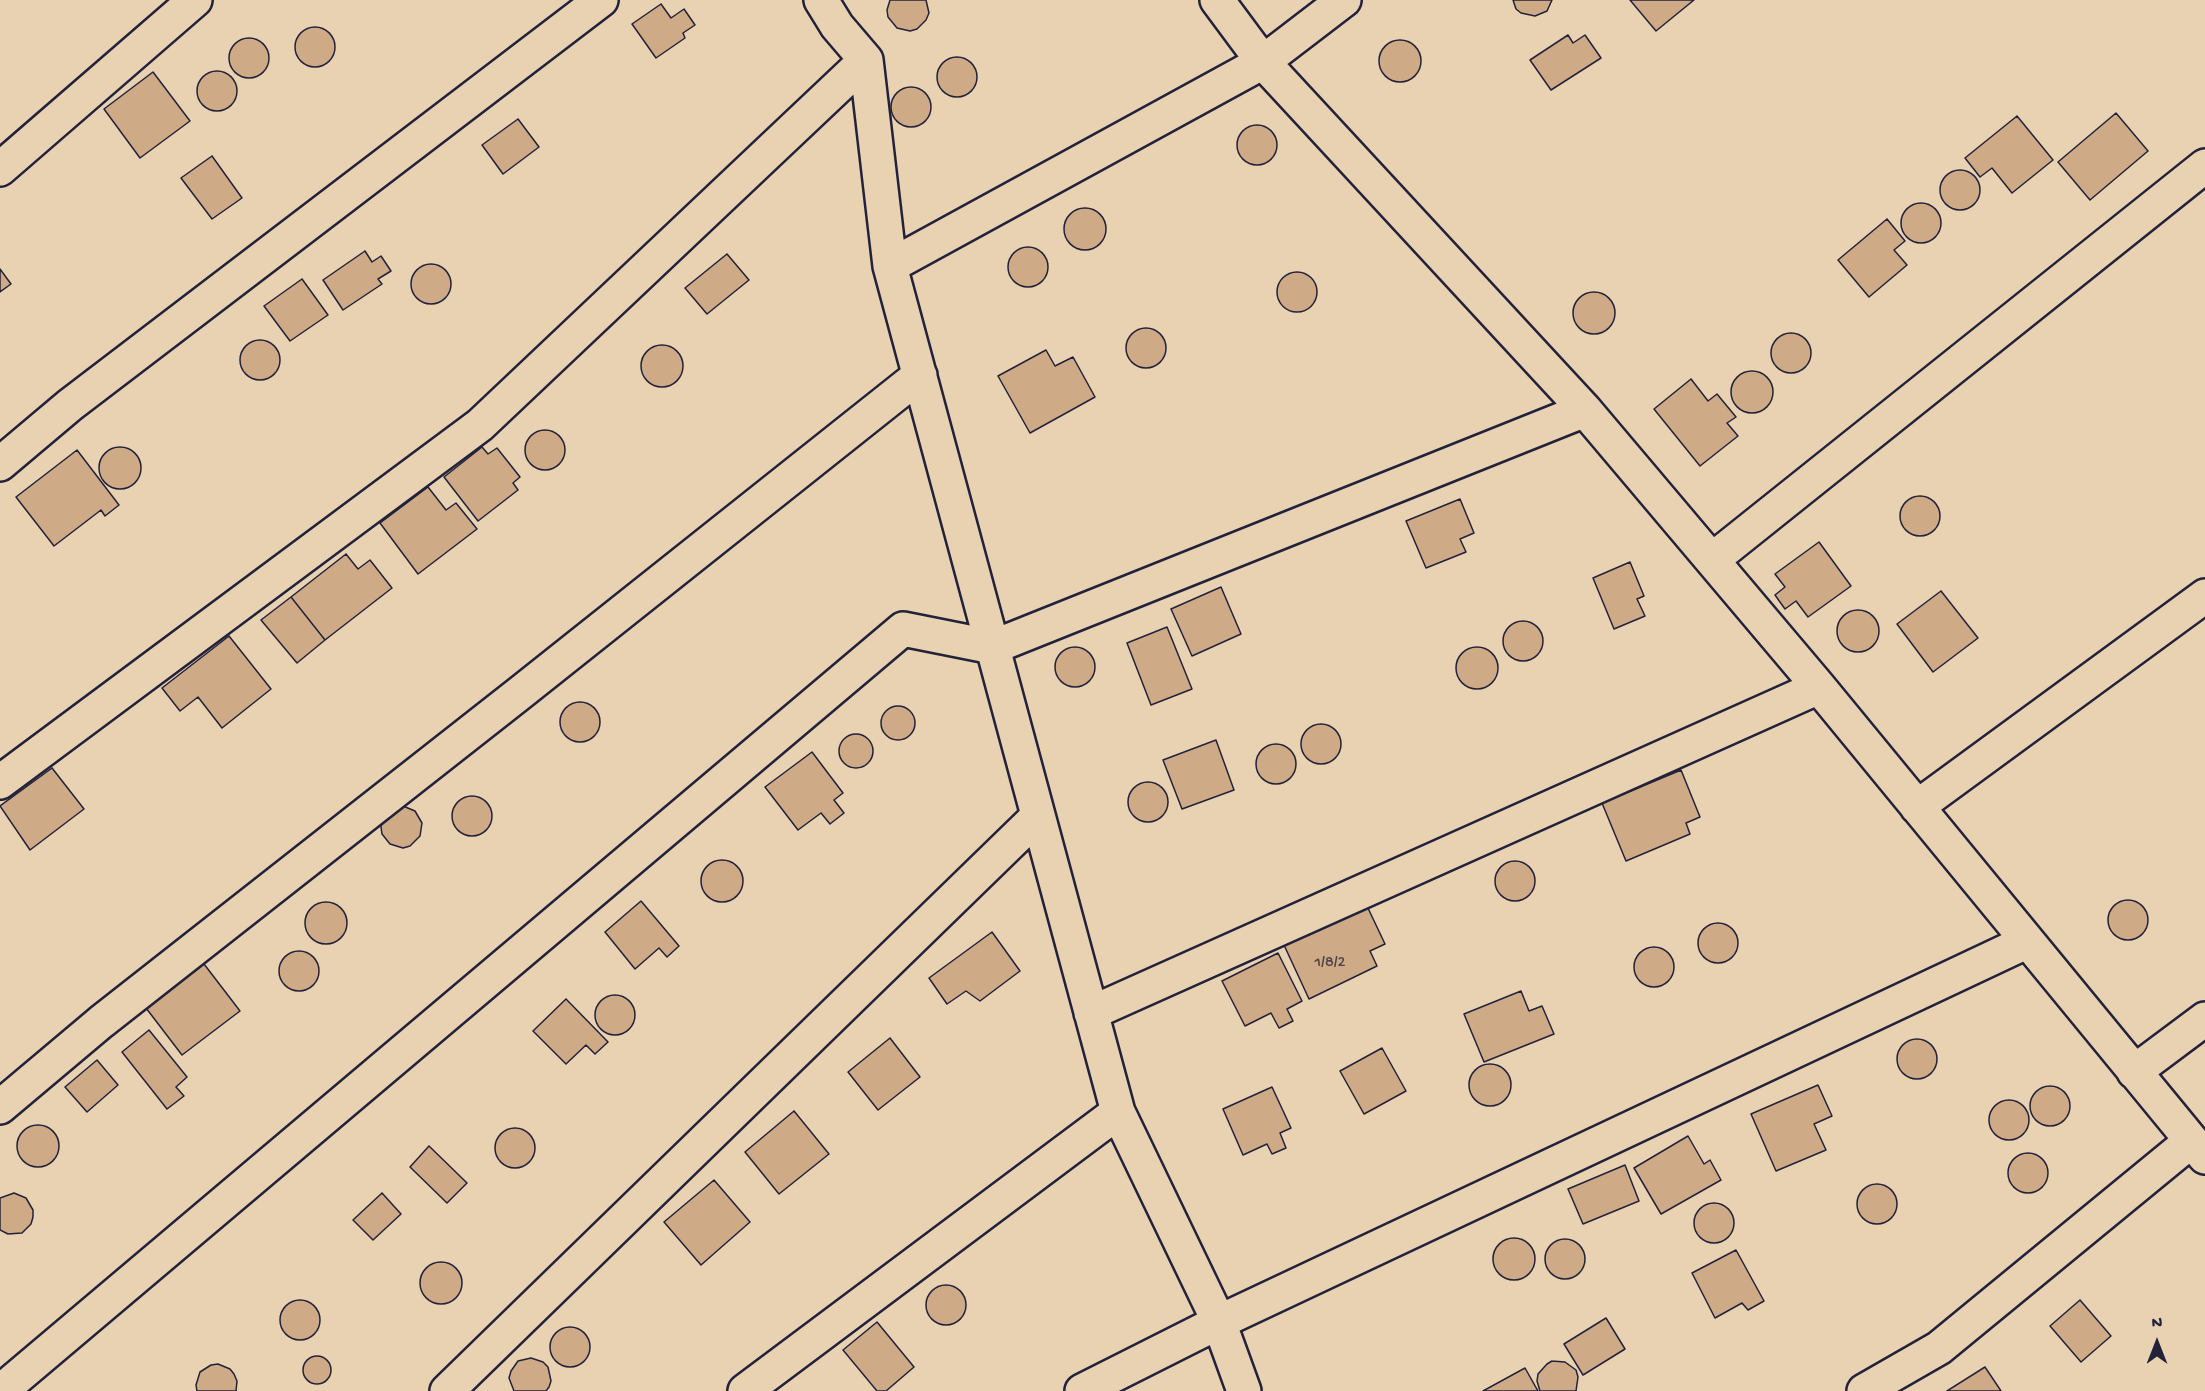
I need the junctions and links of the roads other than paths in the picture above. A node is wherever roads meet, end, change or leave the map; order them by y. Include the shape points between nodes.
1 (195, 0) edge
2 (601, 0) edge
3 (821, 0) edge
4 (1217, 0) edge
5 (1344, 0) edge
6 (866, 60) junction
7 (1263, 62) junction
8 (2205, 166) edge
9 (0, 169) edge
10 (890, 266) junction
11 (920, 375) junction
12 (1585, 410) junction
13 (0, 464) edge
14 (1712, 560) junction
15 (2205, 596) edge
16 (993, 647) junction
17 (1819, 687) junction
18 (0, 782) edge
19 (1917, 807) junction
20 (1038, 816) junction
21 (2026, 942) junction
22 (1091, 1013) junction
23 (2205, 1019) edge
24 (2134, 1072) junction
25 (0, 1107) edge
26 (1118, 1112) junction
27 (2198, 1149) edge
28 (1219, 1322) junction
29 (3, 1391) edge
30 (447, 1391) edge
31 (745, 1391) edge
32 (1082, 1391) edge
33 (1244, 1391) edge
34 (1864, 1391) edge

1 - 9 street
2 - 13 street via 70,405
3 - 6 street
4 - 7 street
5 - 7 street
6 - 10 street
6 - 18 street via 480,425
7 - 10 street
7 - 12 street
8 - 14 street
10 - 11 street
11 - 16 street
11 - 25 street via 110,1015
12 - 14 street
12 - 16 street
14 - 17 street
15 - 19 street
16 - 20 street
16 - 29 street via 903,629
17 - 19 street
17 - 22 street
19 - 21 street
20 - 22 street
20 - 30 street
21 - 24 street
21 - 28 street
22 - 26 street
23 - 24 street
24 - 27 street
26 - 28 street
26 - 31 street
27 - 34 street via 1939,1348
28 - 32 street
28 - 33 street

